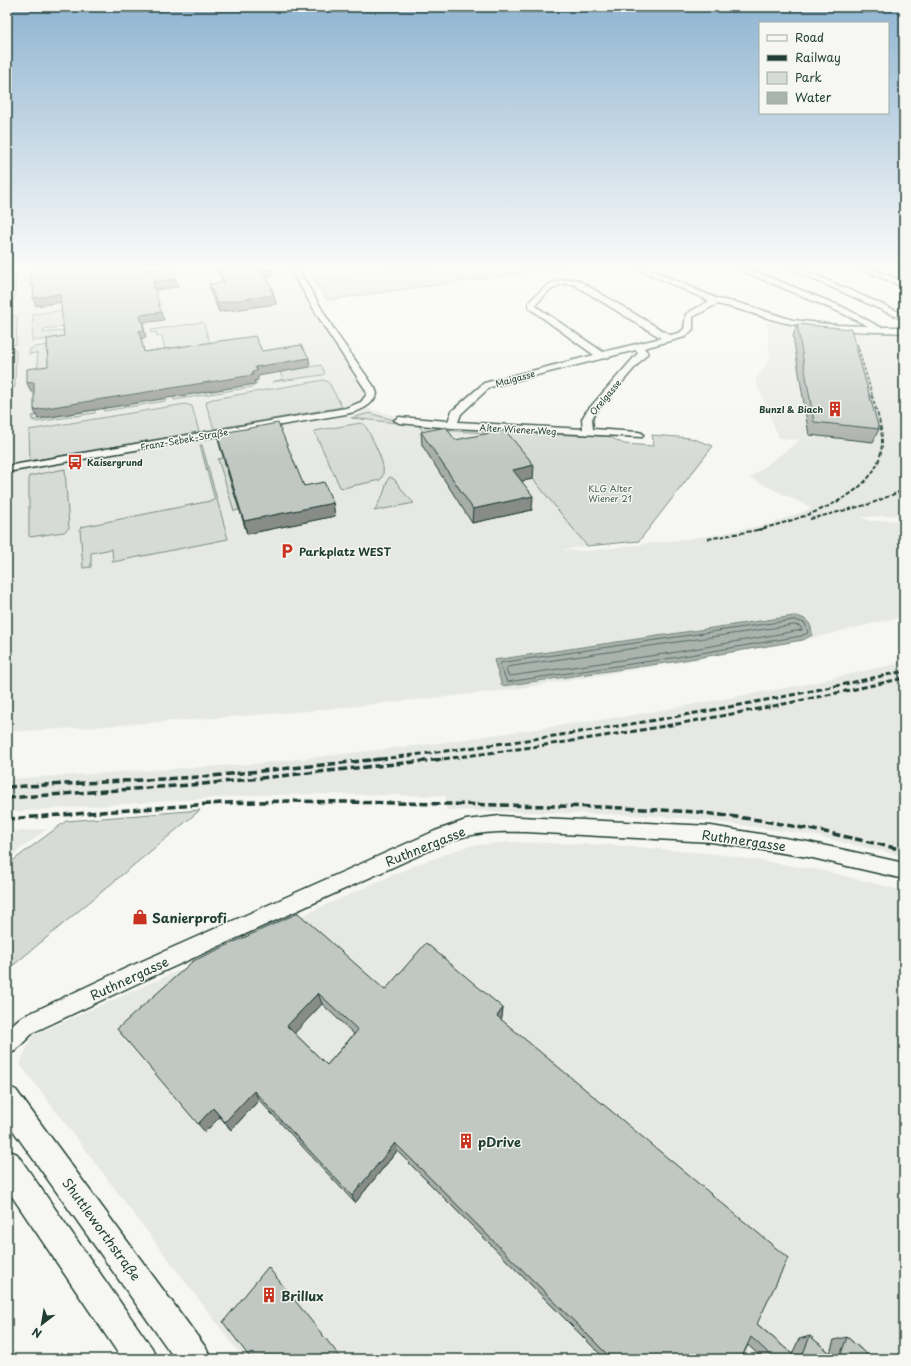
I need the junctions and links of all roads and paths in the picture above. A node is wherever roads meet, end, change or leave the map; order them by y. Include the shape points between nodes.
1 (332, 333) edge
2 (569, 333) edge
3 (660, 333) edge
4 (685, 333) edge
5 (670, 339) junction
6 (639, 347) junction
7 (602, 356) junction
8 (399, 420) dead end
9 (452, 425) junction
10 (588, 432) junction
11 (638, 435) dead end
12 (7, 470) edge
13 (904, 871) edge
14 (7, 1043) edge
15 (7, 1099) edge
16 (7, 1164) edge
17 (141, 1359) edge
18 (195, 1359) edge

1 - 12 street, Franz-Sebek-Straße via 362,380 370,388 370,400 361,407
2 - 7 street
3 - 5 street
4 - 5 street, Maigasse
5 - 6 street, Maigasse
6 - 7 street, Maigasse
6 - 10 street, Orelgasse via 643,352 591,412
7 - 9 street, Maigasse via 487,385 456,413
8 - 9 street, Alter Wiener Weg
9 - 10 street, Alter Wiener Weg
10 - 11 street, Alter Wiener Weg
13 - 14 street, Ruthnergasse via 809,849 711,834 548,826 474,826 417,848 136,974 27,1025
15 - 18 main road, Shuttleworthstraße
16 - 17 main road

